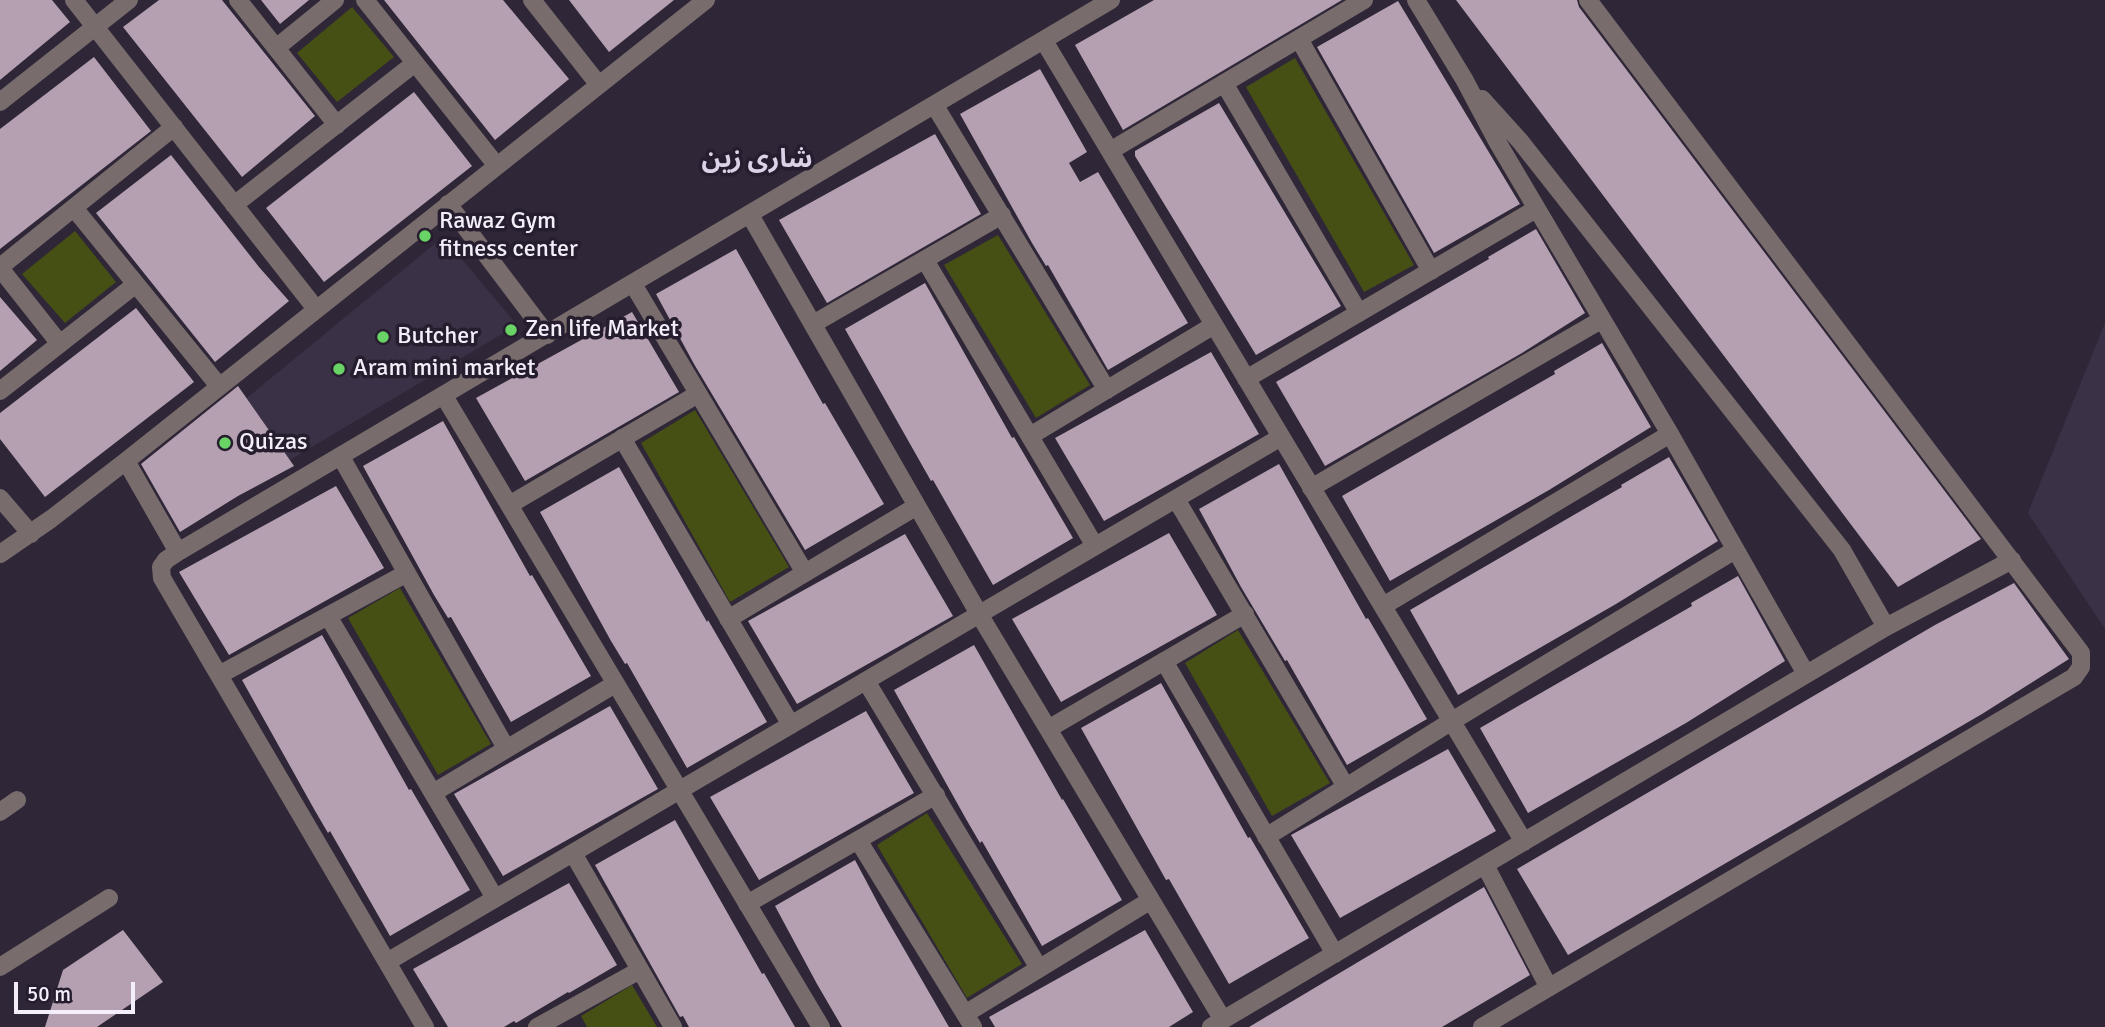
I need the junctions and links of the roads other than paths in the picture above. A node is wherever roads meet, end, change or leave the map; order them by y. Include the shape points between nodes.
1 (74, 0) edge
2 (129, 0) edge
3 (237, 0) edge
4 (335, 0) edge
5 (365, 0) edge
6 (532, 0) edge
7 (706, 0) edge
8 (1111, 0) edge
9 (1364, 0) edge
10 (1416, 0) edge
11 (1588, 0) edge
12 (95, 27) junction
13 (1299, 39) junction
14 (1044, 41) junction
15 (276, 48) junction
16 (415, 63) junction
17 (1464, 79) junction
18 (1224, 83) junction
19 (599, 85) junction
20 (0, 102) edge
21 (935, 106) junction
22 (337, 125) junction
23 (174, 127) junction
24 (1110, 151) junction
25 (497, 166) junction
26 (449, 204) junction
27 (234, 205) junction
28 (74, 208) junction
29 (1536, 209) junction
30 (750, 215) junction
31 (1002, 215) junction
32 (925, 260) junction
33 (0, 267) edge
34 (1432, 271) junction
35 (136, 284) junction
36 (633, 284) junction
37 (316, 309) junction
38 (1359, 313) junction
39 (1601, 320) junction
40 (813, 324) junction
41 (1214, 325) junction
42 (547, 335) junction
43 (60, 344) junction
44 (1246, 379) junction
45 (219, 386) junction
46 (1107, 390) junction
47 (0, 391) edge
48 (698, 394) junction
49 (444, 396) junction
50 (1670, 434) junction
51 (1030, 436) junction
52 (1282, 437) junction
53 (622, 438) junction
54 (341, 457) junction
55 (126, 461) junction
56 (1311, 488) junction
57 (0, 498) edge
58 (1176, 499) junction
59 (509, 505) junction
60 (917, 506) junction
61 (31, 534) junction
62 (1095, 546) junction
63 (1735, 550) junction
64 (178, 552) junction
65 (0, 554) edge
66 (2012, 561) junction
67 (407, 573) junction
68 (804, 573) junction
69 (1383, 606) junction
70 (979, 614) junction
71 (1245, 614) junction
72 (328, 616) junction
73 (728, 619) junction
74 (1886, 627) junction
75 (1164, 661) junction
76 (1806, 674) junction
77 (219, 675) junction
78 (866, 681) junction
79 (615, 684) junction
80 (1452, 721) junction
81 (790, 725) junction
82 (1048, 729) junction
83 (506, 748) junction
84 (1346, 787) junction
85 (679, 791) junction
86 (433, 793) junction
87 (936, 795) junction
88 (17, 800) dead end
89 (0, 812) edge
90 (1266, 836) junction
91 (858, 840) junction
92 (1524, 842) junction
93 (573, 853) junction
94 (1485, 865) junction
95 (109, 898) dead end
96 (495, 898) junction
97 (1151, 900) junction
98 (747, 904) junction
99 (1335, 954) junction
100 (387, 962) junction
101 (0, 967) edge
102 (1039, 968) junction
103 (640, 970) junction
104 (1548, 986) junction
105 (969, 1020) edge
106 (563, 1021) edge
107 (1217, 1024) edge
108 (425, 1027) edge
109 (537, 1027) edge
110 (673, 1027) edge
111 (821, 1027) edge
112 (1482, 1027) edge

1 - 12 street
2 - 12 street
3 - 15 street
4 - 15 street
5 - 16 street
6 - 19 street
7 - 19 street
8 - 14 street
9 - 13 street
10 - 17 street
11 - 66 street
12 - 20 street
12 - 23 street
13 - 18 street
13 - 34 street
14 - 21 street
14 - 24 street
15 - 22 street
16 - 22 street
16 - 25 street
17 - 29 street
17 - 74 street via 1528,152 1842,550
18 - 24 street
18 - 38 street
19 - 25 street
21 - 30 street
21 - 31 street
22 - 27 street
23 - 27 street
23 - 28 street
24 - 41 street
25 - 26 street
26 - 37 street
26 - 42 street
27 - 37 street
28 - 33 street
28 - 35 street
29 - 34 street
29 - 39 street
30 - 36 street
30 - 40 street
31 - 32 street
31 - 46 street
32 - 40 street
32 - 51 street
33 - 43 street
34 - 38 street
35 - 43 street
35 - 45 street
36 - 42 street
36 - 48 street
37 - 45 street
38 - 44 street
39 - 50 street
39 - 56 street
40 - 60 street
41 - 44 street
41 - 46 street
42 - 49 street
43 - 47 street
44 - 52 street
45 - 55 street
46 - 51 street
48 - 53 street
48 - 68 street
49 - 54 street
49 - 59 street
50 - 63 street
50 - 69 street
51 - 62 street
52 - 56 street
52 - 58 street
53 - 59 street
53 - 73 street
54 - 64 street
54 - 67 street
55 - 61 street
55 - 64 street
56 - 69 street
57 - 61 street
58 - 62 street
58 - 71 street
59 - 79 street
60 - 68 street
60 - 70 street
61 - 65 street
62 - 70 street
63 - 76 street
63 - 80 street
64 - 77 street via 161,567 162,578
66 - 74 street
66 - 104 street via 2081,653 2081,667 2074,677
67 - 72 street
67 - 83 street
68 - 73 street
69 - 80 street
70 - 78 street
70 - 82 street
71 - 75 street
71 - 84 street
72 - 77 street
72 - 86 street
73 - 81 street
74 - 76 street
75 - 82 street
75 - 90 street
76 - 92 street
77 - 100 street
78 - 81 street
78 - 87 street
79 - 83 street
79 - 85 street
80 - 84 street
80 - 92 street
81 - 85 street
82 - 97 street
83 - 86 street
84 - 90 street
85 - 93 street
85 - 98 street
86 - 96 street
87 - 91 street
87 - 102 street
88 - 89 street
90 - 99 street
91 - 98 street
91 - 105 street
92 - 94 street
93 - 96 street
93 - 103 street
94 - 99 street
94 - 104 street
95 - 101 street
96 - 100 street
97 - 102 street
97 - 107 street
98 - 111 street
99 - 107 street
100 - 108 street
102 - 105 street
103 - 106 street
103 - 110 street
104 - 112 street
106 - 109 street

